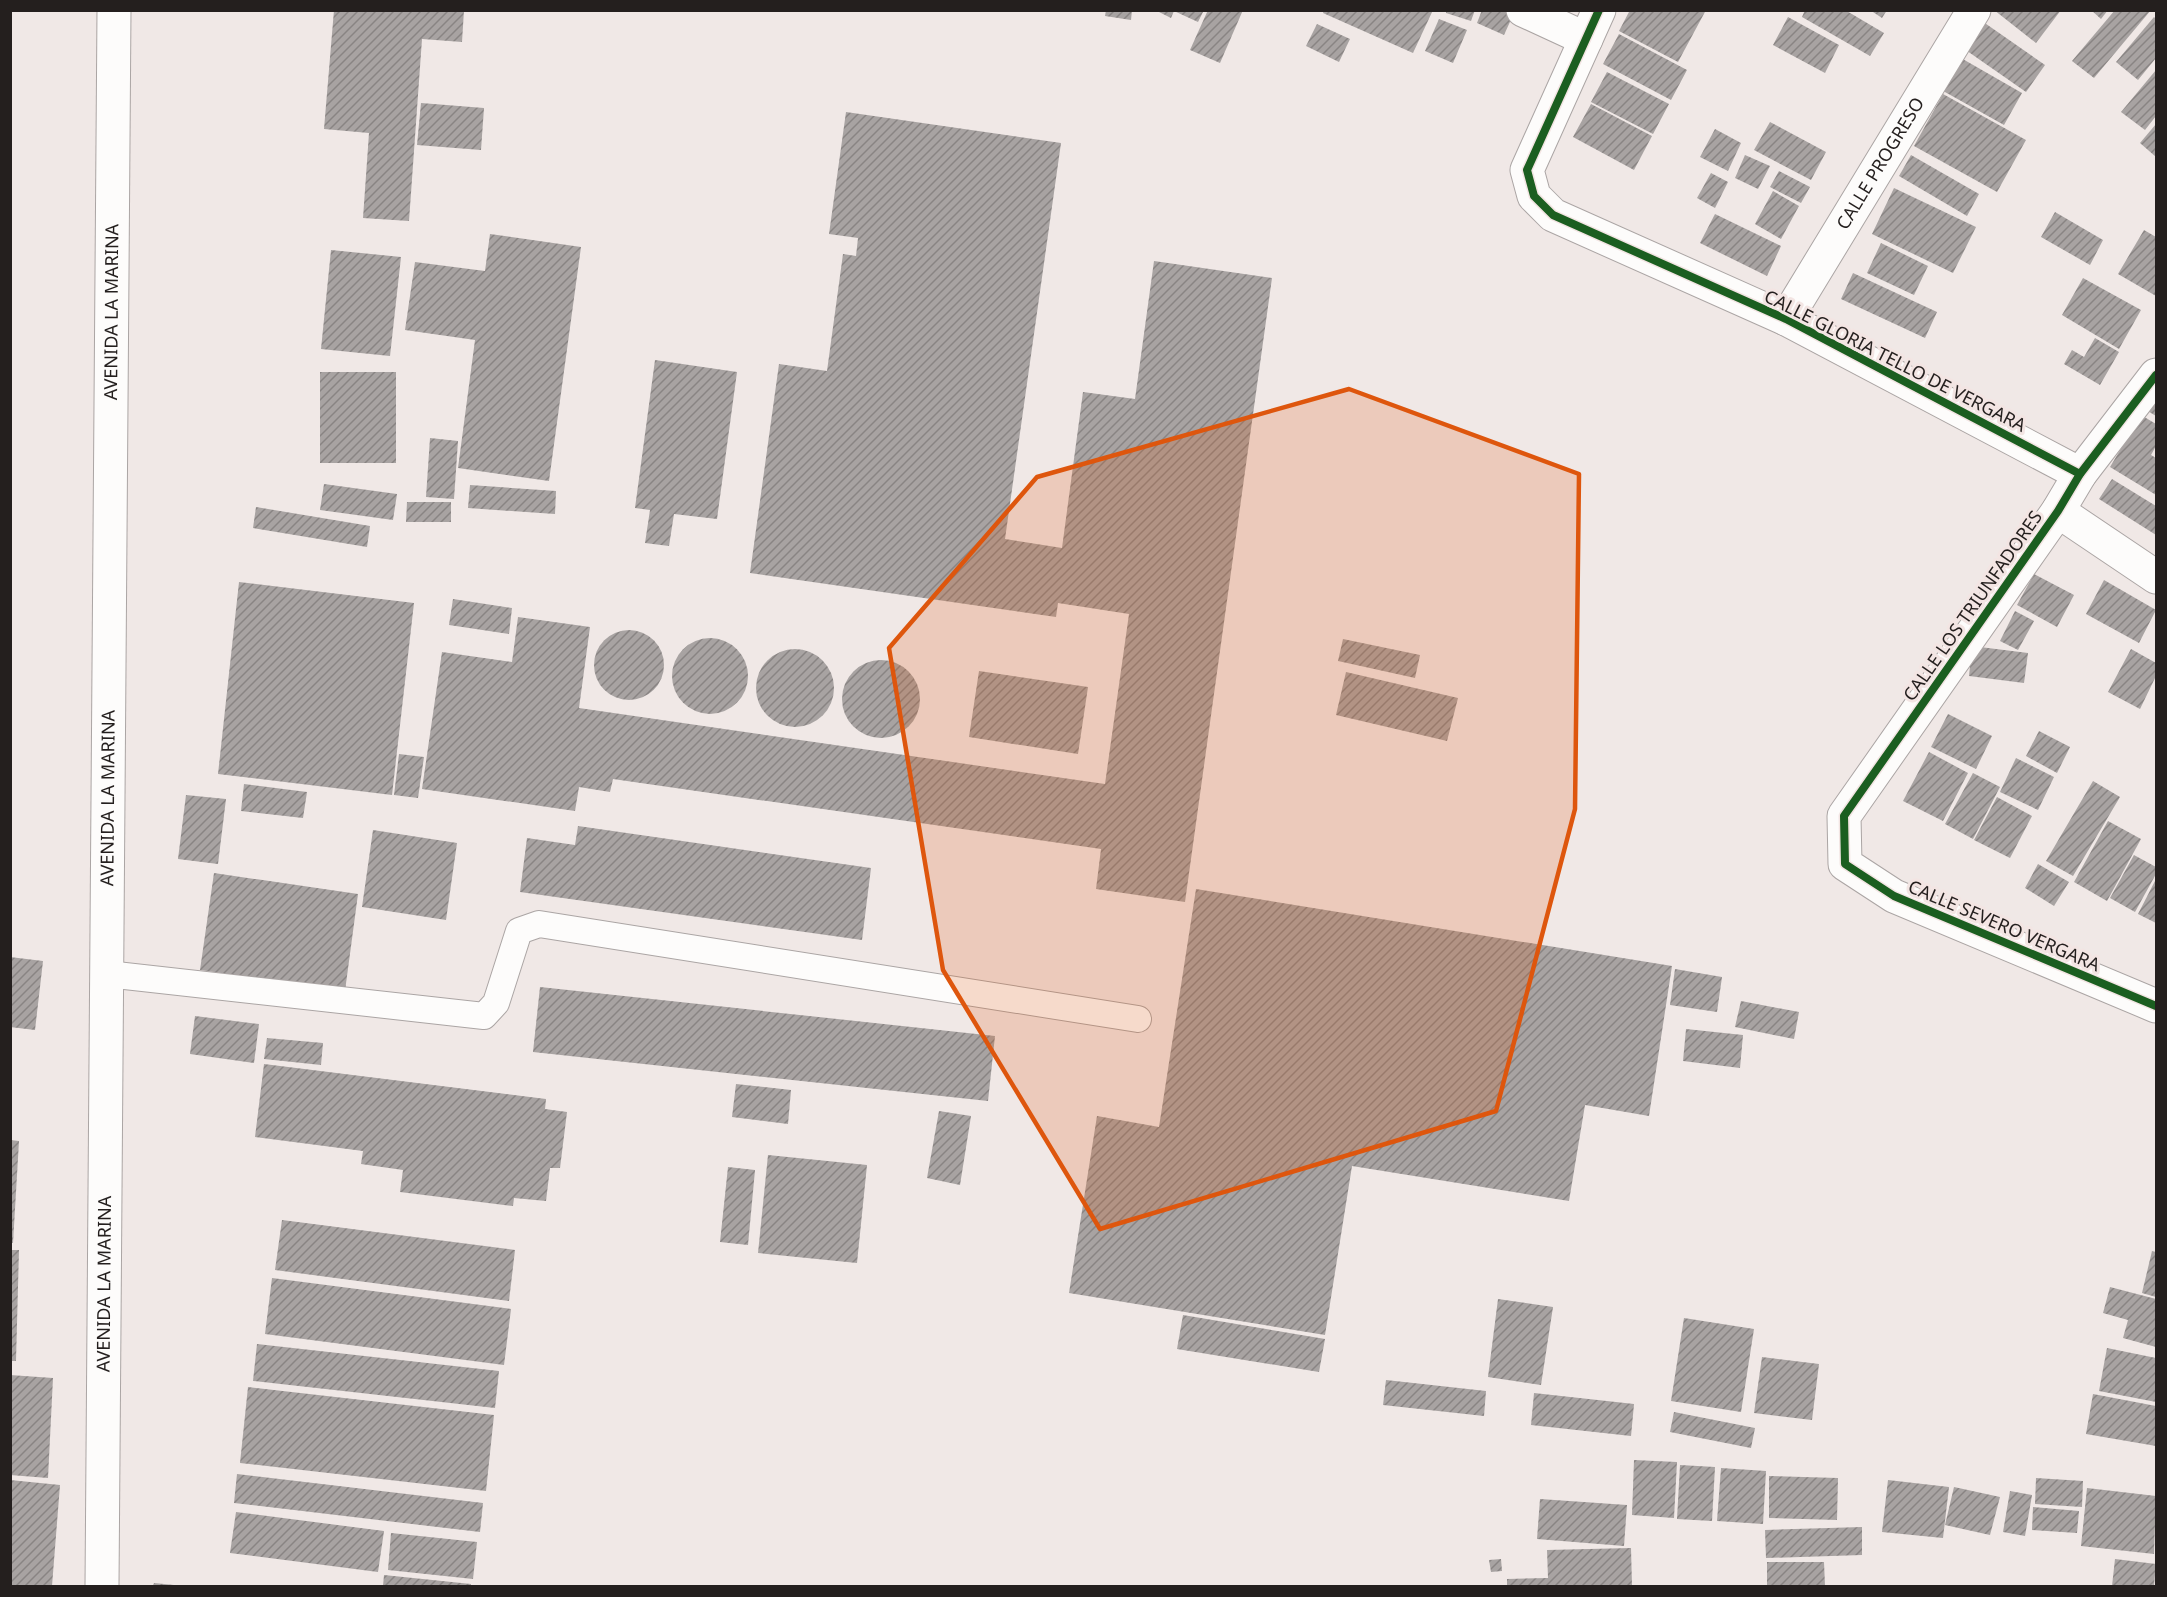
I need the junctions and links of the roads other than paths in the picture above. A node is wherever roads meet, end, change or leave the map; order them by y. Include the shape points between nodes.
1 (114, 10) edge
2 (1523, 10) edge
3 (1974, 10) edge
4 (1593, 25) edge
5 (1786, 319) junction
6 (2157, 375) edge
7 (2080, 474) junction
8 (2058, 511) junction
9 (2157, 577) edge
10 (1845, 864) joint
11 (107, 974) junction
12 (2157, 1006) edge
13 (1138, 1019) dead end
14 (102, 1587) edge

1 - 11 street, AVENIDA LA MARINA
2 - 4 street
3 - 5 street, CALLE PROGRESO
4 - 5 street, CALLE GLORIA TELLO DE VERGARA via 1527,170 1534,196 1553,214
5 - 7 street, CALLE GLORIA TELLO DE VERGARA
6 - 7 street, CALLE LOS TRIUNFADORES
7 - 8 street, CALLE LOS TRIUNFADORES
8 - 9 street
8 - 10 street, CALLE LOS TRIUNFADORES via 1844,816
10 - 12 street, CALLE SEVERO VERGARA via 1894,896
11 - 13 lane via 484,1016 496,1003 519,931 539,924
11 - 14 street, AVENIDA LA MARINA

